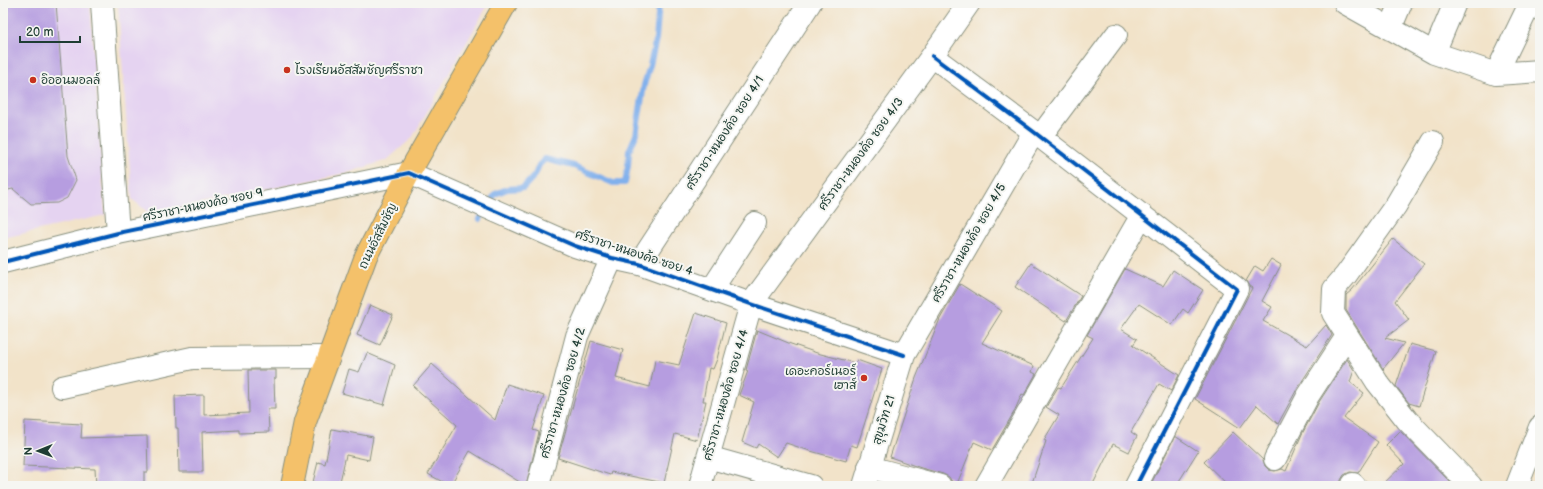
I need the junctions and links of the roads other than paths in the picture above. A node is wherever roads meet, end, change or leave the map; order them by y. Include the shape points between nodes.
1 (102, 3) edge
2 (506, 3) edge
3 (810, 3) edge
4 (969, 3) edge
5 (1345, 3) edge
6 (1401, 3) edge
7 (1455, 3) edge
8 (1532, 3) edge
9 (1390, 29) junction
10 (1116, 35) dead end
11 (1434, 53) junction
12 (932, 56) junction
13 (1540, 71) edge
14 (1496, 74) junction
15 (1037, 134) junction
16 (1433, 142) dead end
17 (409, 173) junction
18 (1142, 216) junction
19 (755, 223) dead end
20 (118, 233) junction
21 (612, 258) junction
22 (3, 262) edge
23 (639, 264) junction
24 (712, 289) junction
25 (751, 304) junction
26 (1348, 336) junction
27 (904, 355) junction
28 (329, 357) junction
29 (62, 387) dead end
30 (1540, 427) edge
31 (708, 457) junction
32 (1275, 459) dead end
33 (867, 476) edge
34 (292, 486) edge
35 (538, 486) edge
36 (700, 486) edge
37 (811, 486) edge
38 (940, 486) edge
39 (986, 486) edge
40 (1136, 486) edge
41 (1471, 486) edge
42 (1517, 486) edge

1 - 20 street
2 - 17 main road, ถนนอัสสัมชัญ
3 - 23 street, ศรีราชา-หนองค้อ ซอย 4/1
4 - 12 street, ศรีราชา-หนองค้อ ซอย 4/3
5 - 9 street
6 - 9 street
7 - 11 street
8 - 14 street
9 - 11 street
10 - 15 street, ศรีราชา-หนองค้อ ซอย 4/5
11 - 14 street
12 - 15 street
12 - 25 street, ศรีราชา-หนองค้อ ซอย 4/3
13 - 14 street
15 - 18 street
15 - 27 street, ศรีราชา-หนองค้อ ซอย 4/5
16 - 26 street via 1396,205 1334,289 1333,313
17 - 20 street, ศรีราชา-หนองค้อ ซอย 9
17 - 21 street, ศรีราชา-หนองค้อ ซอย 4 via 575,246
17 - 28 main road, ถนนอัสสัมชัญ via 366,256
18 - 39 street
18 - 40 street via 1237,289
19 - 24 street
20 - 22 street, ศรีราชา-หนองค้อ ซอย 9
21 - 23 street, ศรีราชา-หนองค้อ ซอย 4
21 - 35 street, ศรีราชา-หนองค้อ ซอย 4/2 via 577,336
23 - 24 street, ศรีราชา-หนองค้อ ซอย 4
24 - 25 street, ศรีราชา-หนองค้อ ซอย 4
25 - 27 street, ศรีราชา-หนองค้อ ซอย 4
25 - 31 street, ศรีราชา-หนองค้อ ซอย 4/4
26 - 32 street via 1308,396
26 - 41 street via 1377,382 1407,420
27 - 33 street, สุขุมวิท 21
28 - 29 street via 192,358
28 - 34 main road, ถนนอัสสัมชัญ via 305,422
30 - 42 street
31 - 36 street, ศรีราชา-หนองค้อ ซอย 4/4
31 - 37 street
33 - 38 street

